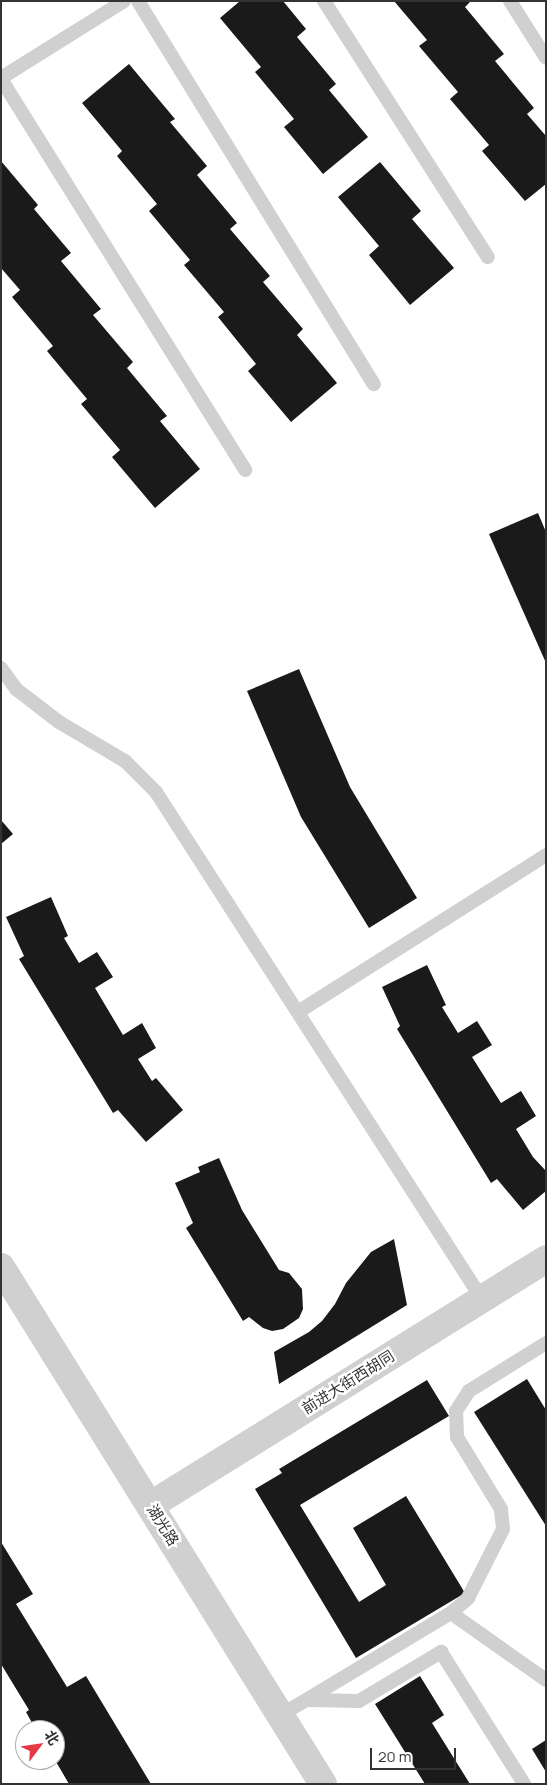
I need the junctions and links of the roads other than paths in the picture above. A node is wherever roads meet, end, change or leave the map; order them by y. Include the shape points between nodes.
1 (124, 1) edge
2 (138, 1) edge
3 (324, 1) edge
4 (510, 1) edge
5 (546, 58) edge
6 (1, 78) edge
7 (488, 257) dead end
8 (374, 384) dead end
9 (245, 470) dead end
10 (1, 668) edge
11 (546, 855) edge
12 (298, 1012) junction
13 (546, 1259) edge
14 (1, 1266) edge
15 (482, 1299) junction
16 (546, 1343) edge
17 (151, 1505) junction
18 (451, 1612) junction
19 (546, 1680) edge
20 (307, 1700) junction
21 (281, 1715) junction
22 (323, 1784) edge
23 (524, 1784) edge

1 - 6 lane
2 - 8 lane
3 - 7 lane
4 - 5 lane
6 - 9 lane
10 - 12 lane via 16,689 59,722 125,761 156,792
11 - 12 lane
12 - 15 lane
13 - 15 street, 前进大街西胡同
14 - 17 street, 湖光路
15 - 17 street, 前进大街西胡同
16 - 18 lane via 469,1391 456,1411 457,1437 501,1509 503,1529 468,1598
17 - 21 street, 湖光路
18 - 19 lane
18 - 20 lane
20 - 21 lane
20 - 23 lane via 359,1702 441,1652
21 - 22 street, 湖光路

